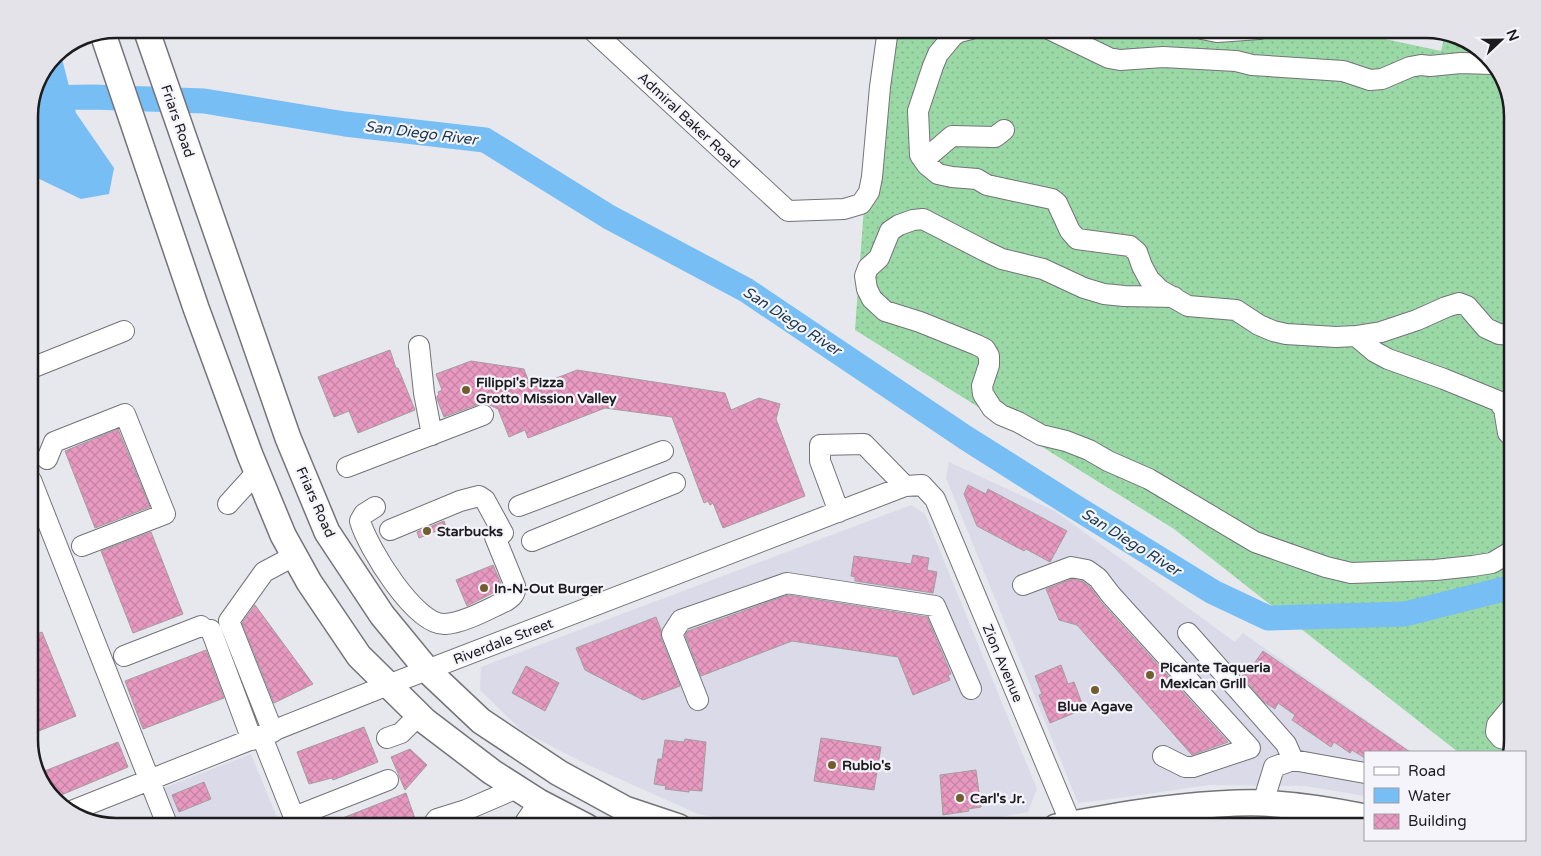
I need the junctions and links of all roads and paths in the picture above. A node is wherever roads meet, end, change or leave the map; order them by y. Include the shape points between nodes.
1 (149, 37) edge
2 (600, 37) edge
3 (887, 37) edge
4 (952, 37) edge
5 (1066, 37) edge
6 (104, 38) edge
7 (1476, 63) edge
8 (1004, 130) dead end
9 (924, 160) junction
10 (1174, 297) junction
11 (124, 331) dead end
12 (1503, 334) edge
13 (1356, 336) junction
14 (419, 346) dead end
15 (38, 365) edge
16 (1503, 408) edge
17 (483, 415) dead end
18 (432, 435) junction
19 (663, 451) dead end
20 (47, 459) dead end
21 (347, 467) dead end
22 (257, 472) junction
23 (676, 483) dead end
24 (905, 486) junction
25 (38, 496) edge
26 (228, 504) dead end
27 (375, 506) dead end
28 (519, 506) dead end
29 (839, 512) junction
30 (390, 530) dead end
31 (532, 541) dead end
32 (82, 546) dead end
33 (294, 556) junction
34 (1504, 556) edge
35 (1023, 585) dead end
36 (1188, 633) dead end
37 (112, 660) junction
38 (428, 671) junction
39 (388, 686) junction
40 (971, 689) dead end
41 (698, 700) dead end
42 (419, 715) junction
43 (1504, 716) edge
44 (262, 736) junction
45 (387, 738) dead end
46 (1504, 739) edge
47 (1163, 756) dead end
48 (1293, 760) junction
49 (1364, 773) edge
50 (149, 780) junction
51 (388, 780) dead end
52 (517, 788) junction
53 (539, 802) junction
54 (1263, 803) junction
55 (78, 808) edge
56 (625, 809) junction
57 (1364, 816) edge
58 (164, 818) edge
59 (294, 818) edge
60 (305, 818) edge
61 (440, 818) edge
62 (528, 818) edge
63 (558, 818) edge
64 (570, 818) edge
65 (638, 818) edge
66 (652, 818) edge
67 (1063, 818) edge
68 (1105, 818) edge

1 - 38 main road, Friars Road via 288,438 327,532 382,615
2 - 3 street, Admiral Baker Road via 788,211 844,209 861,204 869,192
4 - 9 street via 938,54 918,111 920,155
5 - 7 street via 1120,60 1163,57 1236,61 1343,71 1370,80 1421,65
6 - 22 main road via 196,308
8 - 9 street via 995,137 952,136
9 - 10 street via 944,176 977,179 988,185 1052,199 1078,239 1130,246 1137,252 1149,279
10 - 13 street via 1188,306 1236,310 1259,325 1286,334
10 - 34 street via 1124,296 1084,288 1043,268 985,251 923,219 899,225 890,231 879,258 868,268 865,276 872,299 885,311 984,349 989,356 989,365 982,386 983,394 1001,415 1041,435 1089,450 1150,479 1255,542 1351,573 1473,566 1492,563
11 - 15 street
12 - 13 street via 1486,328 1467,306 1459,303 1399,327
13 - 16 street via 1388,359 1498,401
14 - 18 street
17 - 18 street
18 - 21 street
19 - 28 street
20 - 32 street via 54,442 125,414 165,514
22 - 26 street
22 - 33 main road
23 - 31 street
24 - 29 street, Riverdale Street
24 - 29 street via 864,444 820,445 820,461
24 - 67 street, Zion Avenue via 922,485 935,499
25 - 37 street
27 - 30 street via 360,521 363,532 382,566 413,608 433,621 443,624 458,622 506,602 516,591 499,535 485,500 479,496
29 - 38 street, Riverdale Street
33 - 39 main road via 359,656
33 - 44 street via 264,572 229,621
35 - 47 street via 1071,567 1087,570 1098,578 1250,748 1193,768
36 - 48 street via 1286,744
37 - 44 street via 206,628 238,699
37 - 50 street
38 - 39 street, Riverdale Street
38 - 56 main road, Friars Road via 481,721 559,773
39 - 42 main road
39 - 44 street, Riverdale Street
40 - 41 street via 935,606 787,583 682,620 672,634
42 - 45 street via 401,733
42 - 52 main road
43 - 46 street via 1497,724 1496,732
44 - 50 street, Riverdale Street
44 - 59 street
48 - 49 street
48 - 54 street via 1274,767
50 - 55 street, Riverdale Street
50 - 58 street
51 - 60 street
52 - 53 main road
52 - 61 street
53 - 62 street
53 - 63 main road
53 - 64 main road
54 - 57 main road
54 - 68 main road via 1187,806
56 - 65 main road
56 - 66 main road, Friars Road

